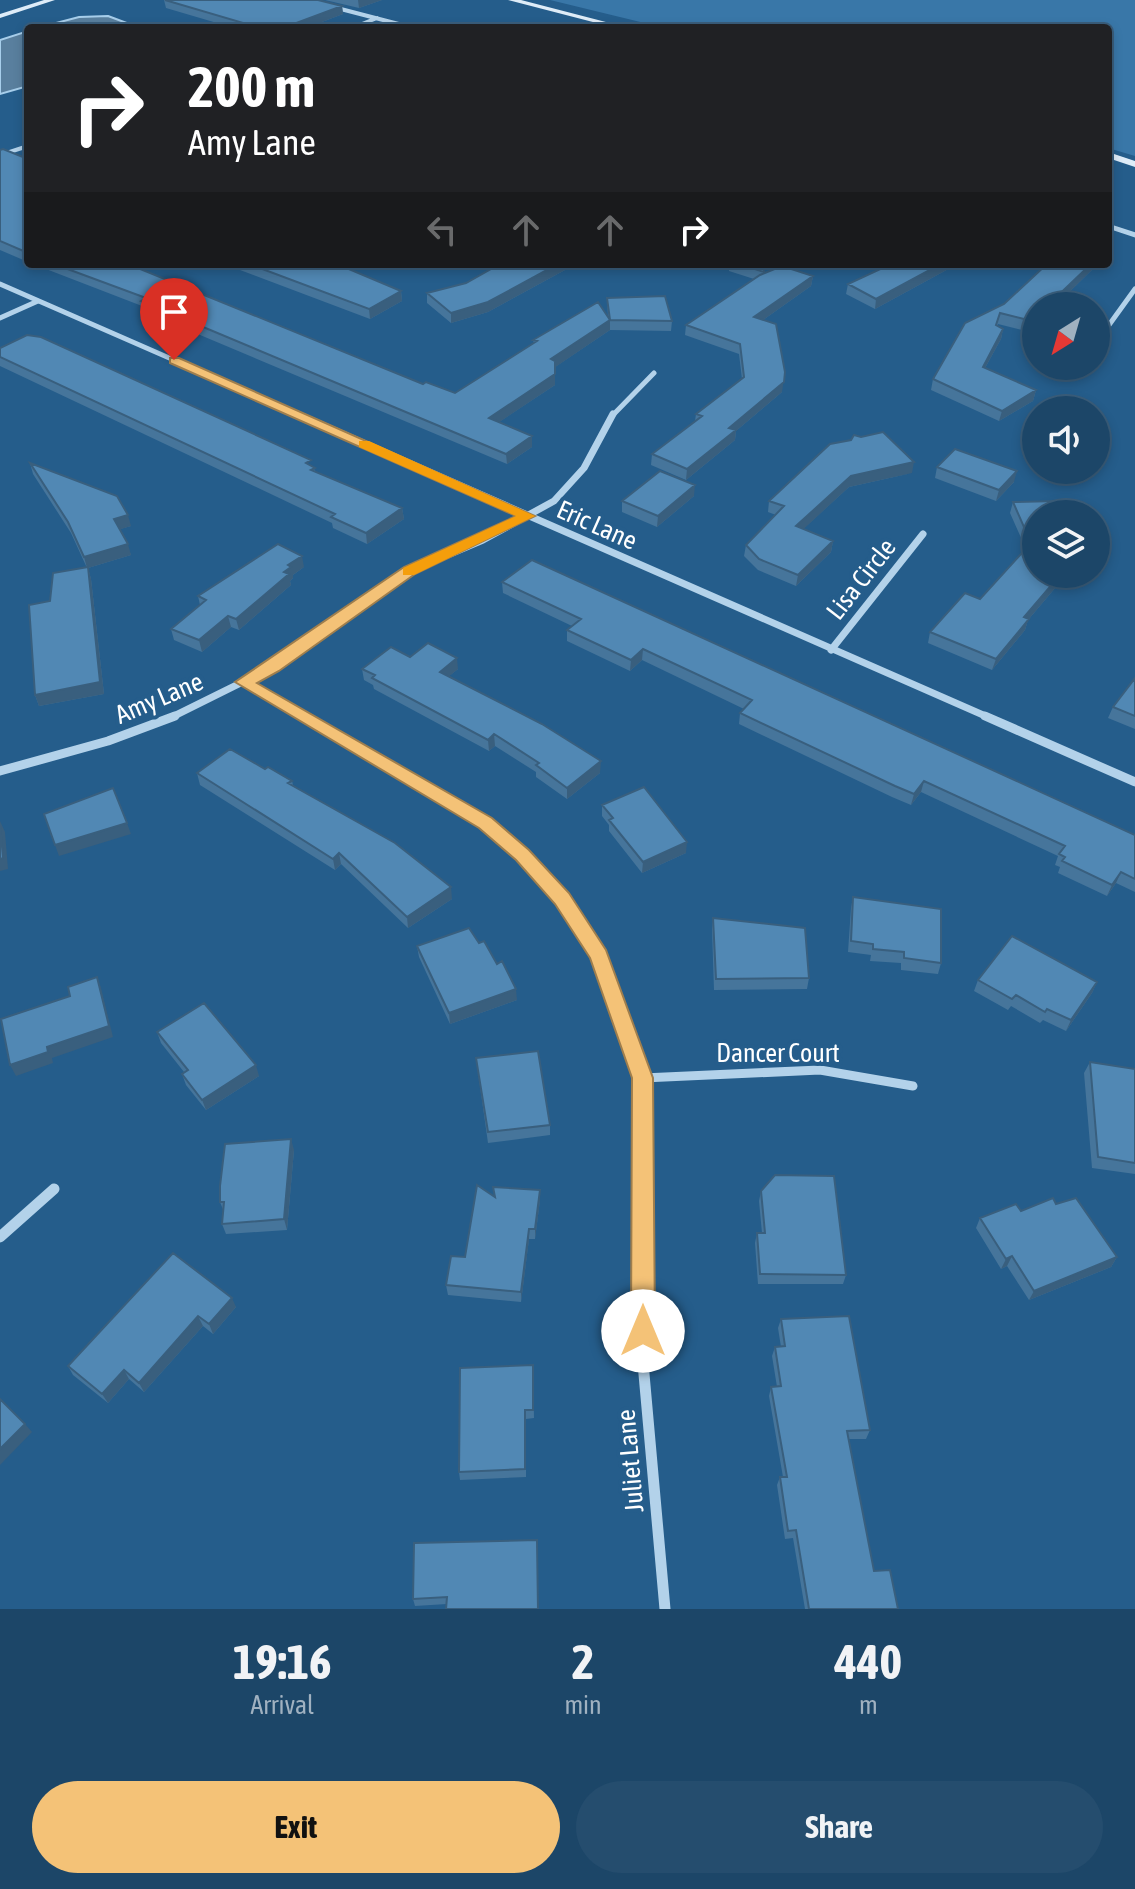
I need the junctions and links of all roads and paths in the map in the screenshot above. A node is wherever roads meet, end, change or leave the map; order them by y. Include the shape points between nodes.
1 (51, 0) edge
2 (512, 0) edge
3 (322, 4) edge
4 (0, 16) edge
5 (377, 18) junction
6 (362, 24) edge
7 (399, 24) edge
8 (609, 24) edge
9 (24, 147) edge
10 (0, 155) edge
11 (1112, 156) edge
12 (1135, 164) edge
13 (1112, 227) edge
14 (1135, 235) edge
15 (0, 284) edge
16 (1135, 289) edge
17 (38, 301) junction
18 (0, 318) edge
19 (1110, 324) edge
20 (654, 373) dead end
21 (528, 516) junction
22 (923, 534) dead end
23 (831, 650) junction
24 (244, 682) junction
25 (0, 771) edge
26 (1135, 782) edge
27 (643, 1078) junction
28 (913, 1086) dead end
29 (54, 1189) dead end
30 (0, 1237) edge
31 (665, 1609) edge

1 - 4 main road
2 - 8 main road
3 - 5 street
5 - 6 street
5 - 7 street
9 - 10 street
11 - 12 main road
13 - 14 street
15 - 17 street, Eric Lane
16 - 19 street
17 - 18 street
17 - 21 street, Eric Lane
20 - 21 street, Amy Lane via 613,414 566,491
21 - 23 street, Eric Lane
21 - 24 street, Amy Lane via 410,571
22 - 23 street, Lisa Circle
23 - 26 street, Eric Lane
24 - 25 street, Amy Lane via 148,726
24 - 27 street, Juliet Lane via 485,823 522,855 562,898 599,956
27 - 28 street, Dancer Court via 820,1070
27 - 31 street, Juliet Lane via 643,1363
29 - 30 street

